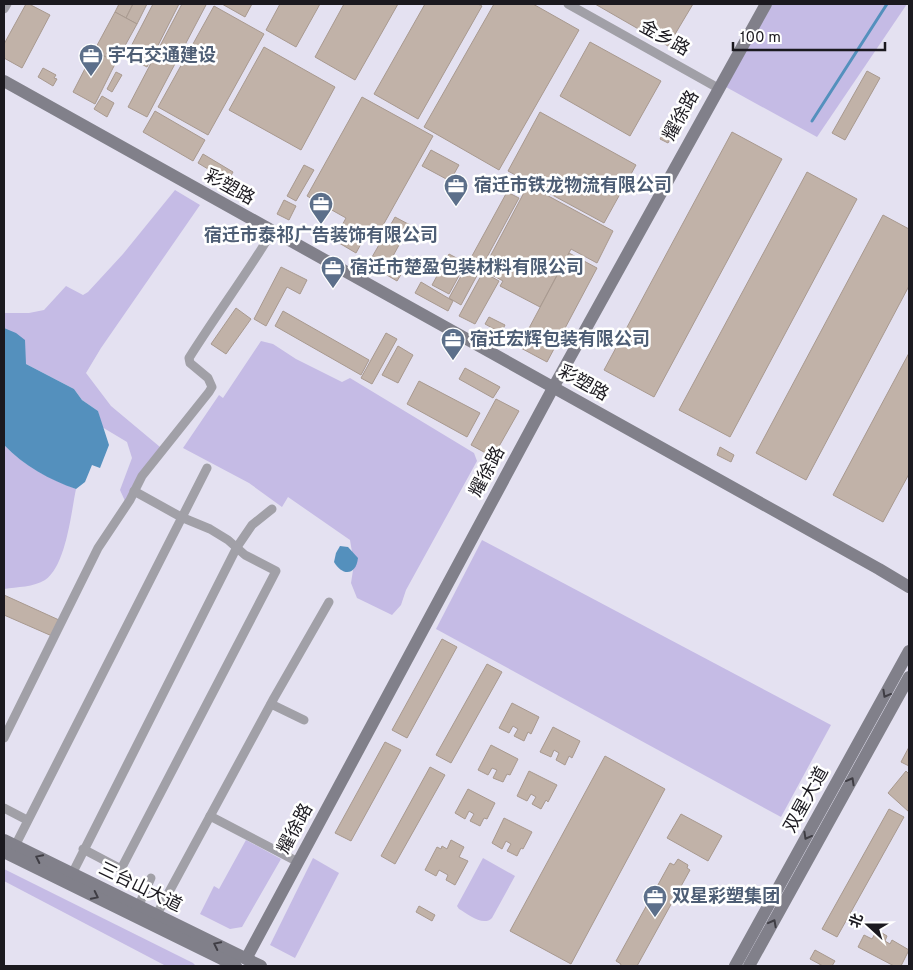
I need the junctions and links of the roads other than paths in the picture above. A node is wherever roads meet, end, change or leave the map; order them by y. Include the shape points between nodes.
1 (7, 4) edge
2 (568, 4) edge
3 (766, 4) edge
4 (4, 9) edge
5 (4, 81) edge
6 (718, 88) junction
7 (272, 232) junction
8 (553, 388) junction
9 (207, 468) dead end
10 (134, 491) junction
11 (272, 509) dead end
12 (181, 517) junction
13 (237, 547) junction
14 (909, 587) edge
15 (329, 602) dead end
16 (909, 651) edge
17 (909, 677) edge
18 (271, 704) junction
19 (304, 720) dead end
20 (4, 738) edge
21 (4, 808) edge
22 (210, 816) junction
23 (27, 820) junction
24 (7, 846) edge
25 (82, 849) junction
26 (298, 862) junction
27 (72, 874) junction
28 (151, 878) dead end
29 (138, 907) junction
30 (156, 916) junction
31 (245, 964) edge
32 (735, 966) edge
33 (750, 966) edge

1 - 4 street
2 - 6 street, 金乡路
3 - 6 street, 耀徐路
5 - 7 street, 彩塑路
6 - 8 street, 耀徐路
7 - 8 street, 彩塑路
7 - 10 street via 189,358 212,387 142,476
8 - 14 street, 彩塑路
8 - 26 street, 耀徐路
9 - 12 street
10 - 12 street
10 - 20 street via 98,548
11 - 13 street via 252,525
12 - 13 street via 210,529
12 - 23 street
13 - 25 street
13 - 25 street via 276,572 121,870
15 - 18 street
16 -> 32 street, 双星大道
33 -> 17 street, 双星大道
18 - 19 street
18 - 22 street
21 - 23 street
22 - 26 street
22 - 30 street
23 - 24 street
27 -> 24 street, 三台山大道
24 -> 31 street, 三台山大道
25 - 27 street
26 - 31 street, 耀徐路
27 - 29 street, 三台山大道
28 - 29 street
29 - 30 street, 三台山大道
31 -> 30 street, 三台山大道

